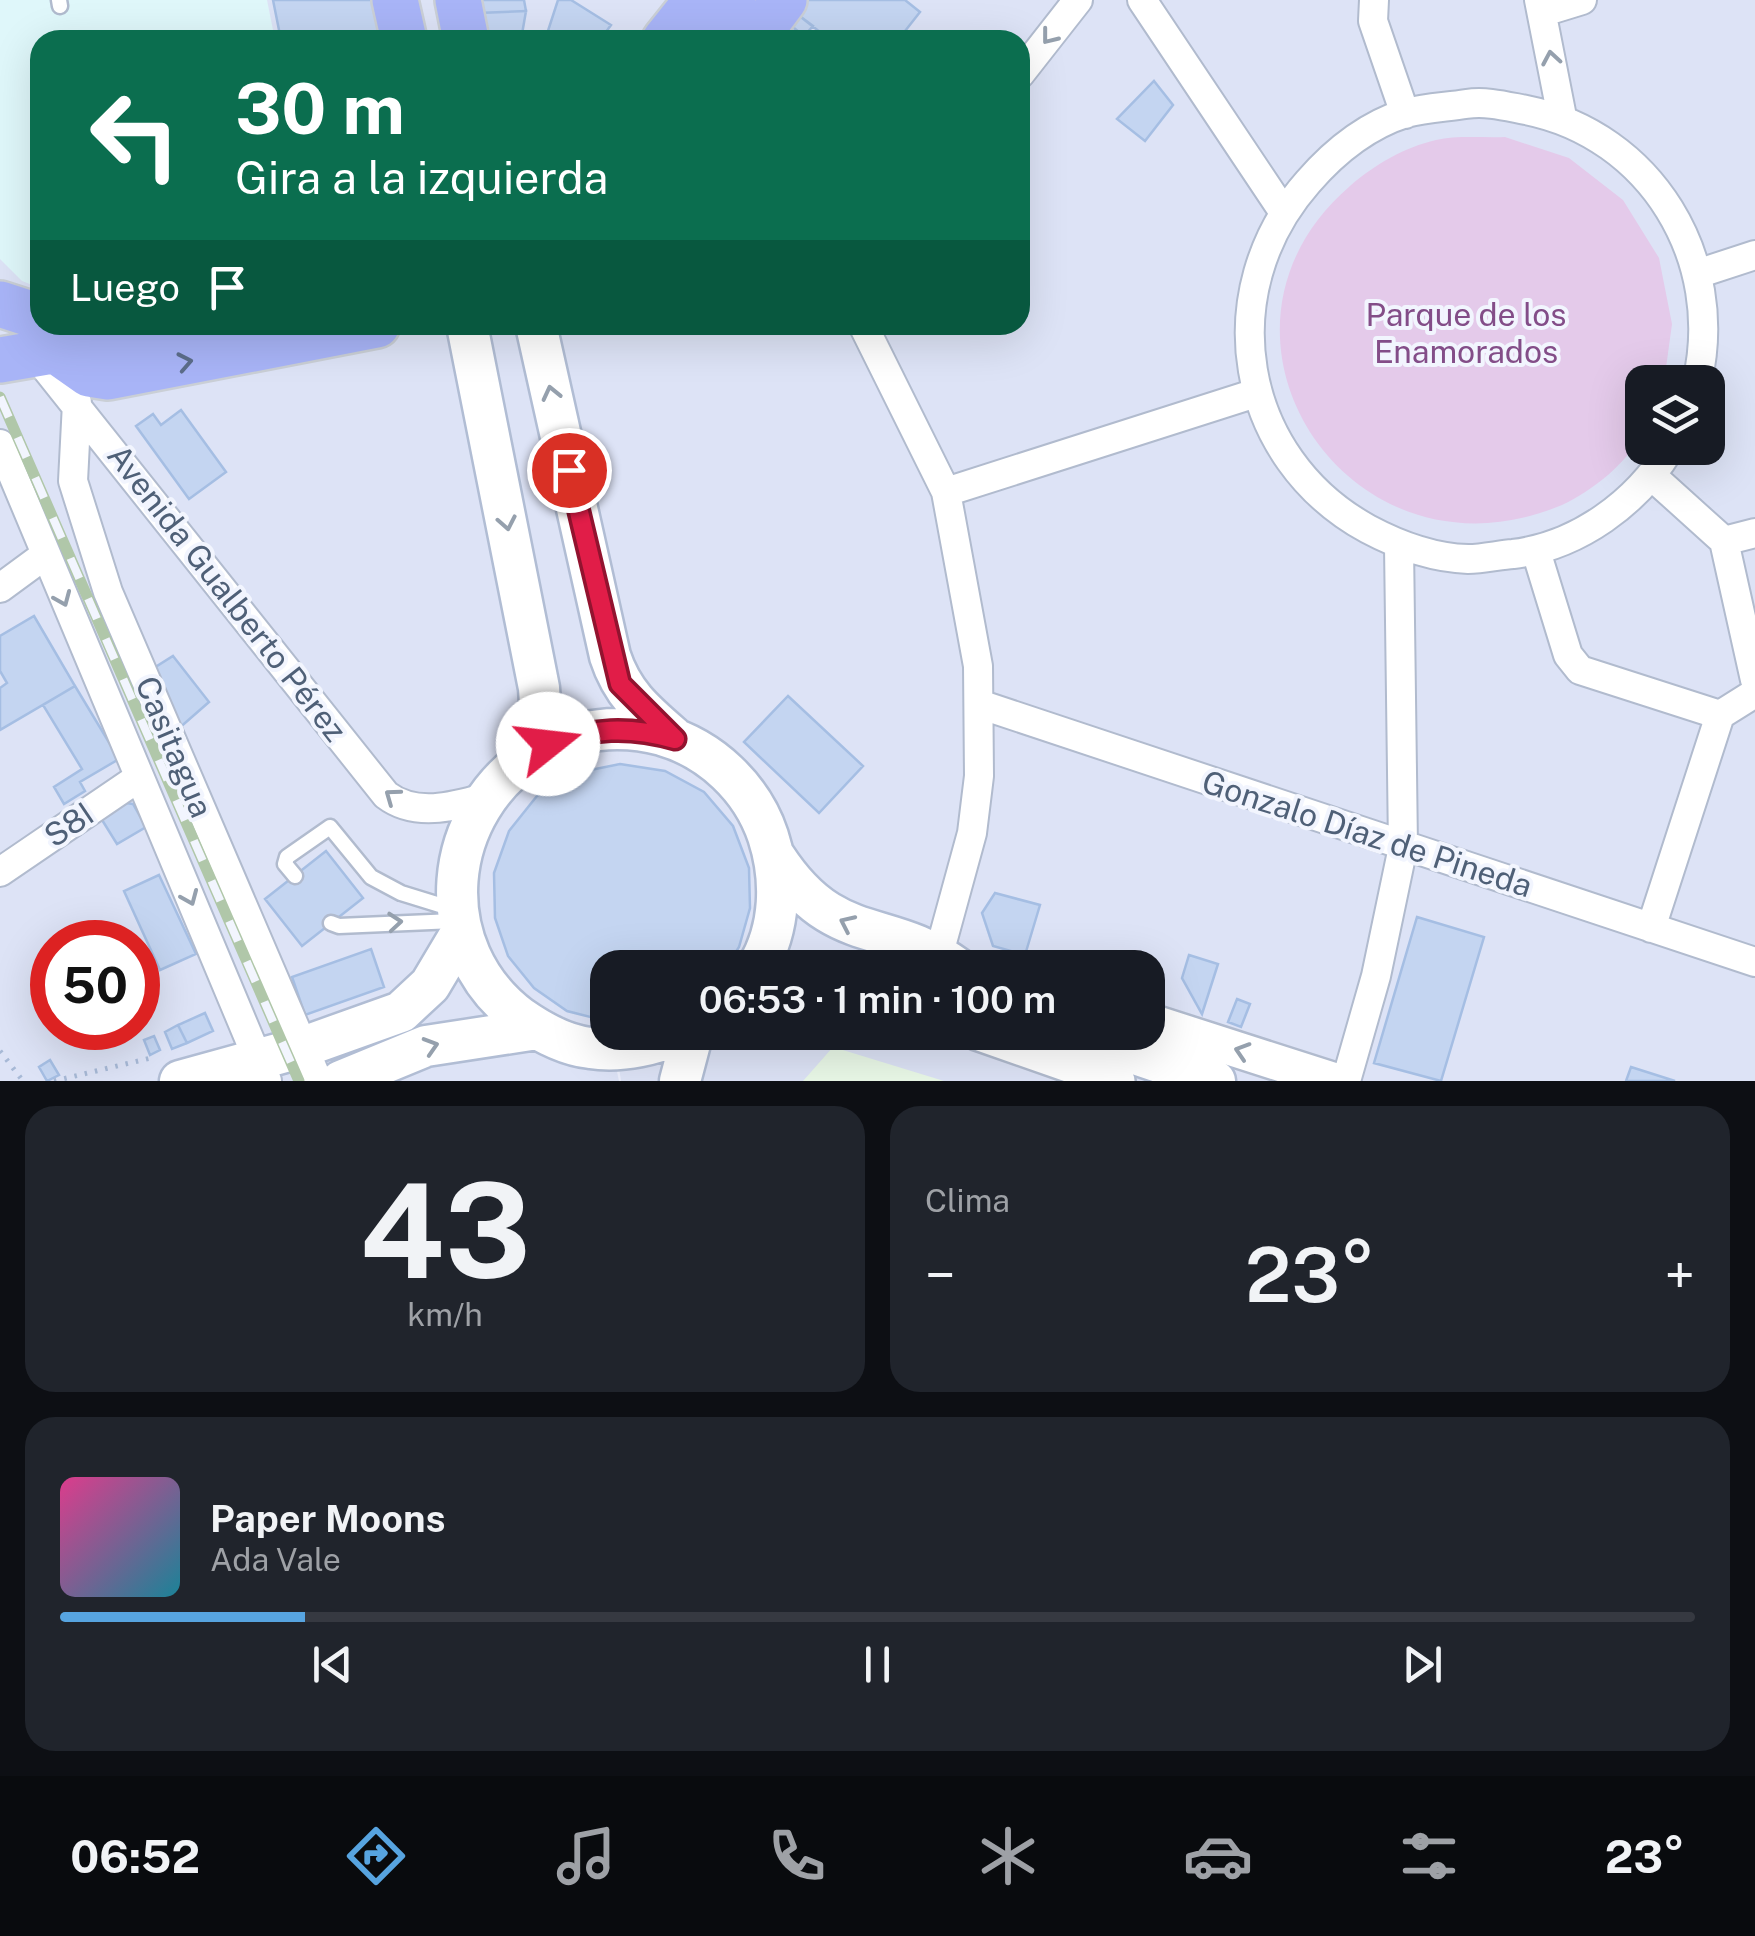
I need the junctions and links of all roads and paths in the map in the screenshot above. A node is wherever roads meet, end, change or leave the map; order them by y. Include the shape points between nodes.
1 (395, 0) edge
2 (458, 0) edge
3 (697, 0) edge
4 (732, 0) edge
5 (784, 0) edge
6 (1078, 0) edge
7 (1142, 0) edge
8 (1374, 0) edge
9 (1582, 0) edge
10 (1541, 6) edge
11 (402, 30) edge
12 (464, 30) edge
13 (673, 30) edge
14 (709, 30) edge
15 (762, 30) edge
16 (1030, 61) edge
17 (1406, 114) junction
18 (1562, 117) junction
19 (1283, 211) junction
20 (1755, 255) edge
21 (1700, 273) junction
22 (0, 304) edge
23 (0, 314) edge
24 (30, 332) edge
25 (30, 334) edge
26 (144, 335) edge
27 (325, 335) edge
28 (469, 335) edge
29 (538, 335) edge
30 (868, 335) edge
31 (39, 340) edge
32 (1701, 365) edge
33 (1256, 393) junction
34 (78, 403) junction
35 (0, 444) edge
36 (1659, 465) edge
37 (1652, 477) junction
38 (946, 492) junction
39 (1755, 533) edge
40 (1724, 542) junction
41 (1399, 546) junction
42 (1536, 551) junction
43 (45, 555) junction
44 (0, 588) edge
45 (1755, 680) edge
46 (1755, 693) edge
47 (979, 704) junction
48 (1720, 715) junction
49 (675, 739) junction
50 (520, 761) junction
51 (138, 778) junction
52 (484, 798) junction
53 (1403, 847) junction
54 (775, 856) junction
55 (0, 872) edge
56 (295, 876) dead end
57 (459, 922) junction
58 (331, 923) dead end
59 (1651, 928) junction
60 (764, 950) edge
61 (910, 950) edge
62 (946, 950) edge
63 (1755, 962) edge
64 (1165, 1026) edge
65 (537, 1030) junction
66 (590, 1048) edge
67 (592, 1050) edge
68 (686, 1050) edge
69 (1027, 1050) edge
70 (1123, 1050) edge
71 (0, 1051) edge
72 (310, 1064) edge
73 (172, 1068) edge
74 (263, 1070) edge
75 (23, 1081) edge
76 (54, 1081) edge
77 (340, 1081) edge
78 (616, 1081) edge
79 (680, 1081) edge
80 (1116, 1081) edge
81 (1215, 1081) edge
82 (1335, 1081) edge
83 (1346, 1081) edge

1 - 11 main road
2 - 12 main road
3 - 13 main road
4 - 14 main road
5 - 15 main road
6 -> 16 street
7 - 19 street
8 - 17 street via 1374,21
9 - 10 street
18 -> 10 street
17 - 18 street via 1484,102
17 - 19 street via 1335,151
18 - 21 street via 1624,153 1672,207
19 - 33 street via 1254,284 1248,330
20 - 21 street
21 - 32 street via 1706,345
22 - 24 main road
23 - 25 main road, Avenida Gualberto Pérez
26 - 31 main road
31 -> 27 main road via 89,374 108,377
28 -> 50 main road via 539,688
49 -> 29 main road via 632,700 610,656
30 - 38 street
31 - 34 street, Avenida Gualberto Pérez
33 - 38 street
33 - 41 street via 1286,458 1336,511
52 -> 34 street, Avenida Gualberto Pérez via 435,808 397,804 386,795
34 - 72 street, Casitagua via 73,481 108,592
35 - 43 street, Casitagua
36 - 37 street
37 - 40 street
37 - 42 street via 1600,523
38 - 47 street via 971,614
39 - 40 street
40 - 45 street
41 - 42 street via 1467,559
41 - 53 street
42 - 48 street via 1568,655 1580,670
43 - 44 street
43 -> 51 street, Casitagua
46 - 48 street
47 - 53 street, Gonzalo Díaz de Pineda
47 - 62 street via 972,833
48 - 59 street
49 - 50 main road via 644,730 594,731 548,744
49 - 54 main road via 740,785 762,818
50 - 52 main road
51 - 55 street, S8I
51 -> 74 street, Casitagua
52 - 57 main road via 460,852
53 - 59 street, Gonzalo Díaz de Pineda
53 - 83 street
54 - 60 main road via 778,893
61 -> 54 main road via 828,915
56 - 57 lane via 287,857 330,827 371,878
58 -> 57 lane
57 - 65 main road via 478,972 504,1005
57 - 72 main road via 430,985 411,1006
59 - 63 street, Gonzalo Díaz de Pineda
82 -> 64 street
65 - 66 main road
77 -> 65 main road via 426,1046
67 - 78 main road
68 - 79 main road
69 - 80 street
70 - 81 main road
71 - 75 path
72 - 74 main road
73 - 74 main road
73 - 76 path

